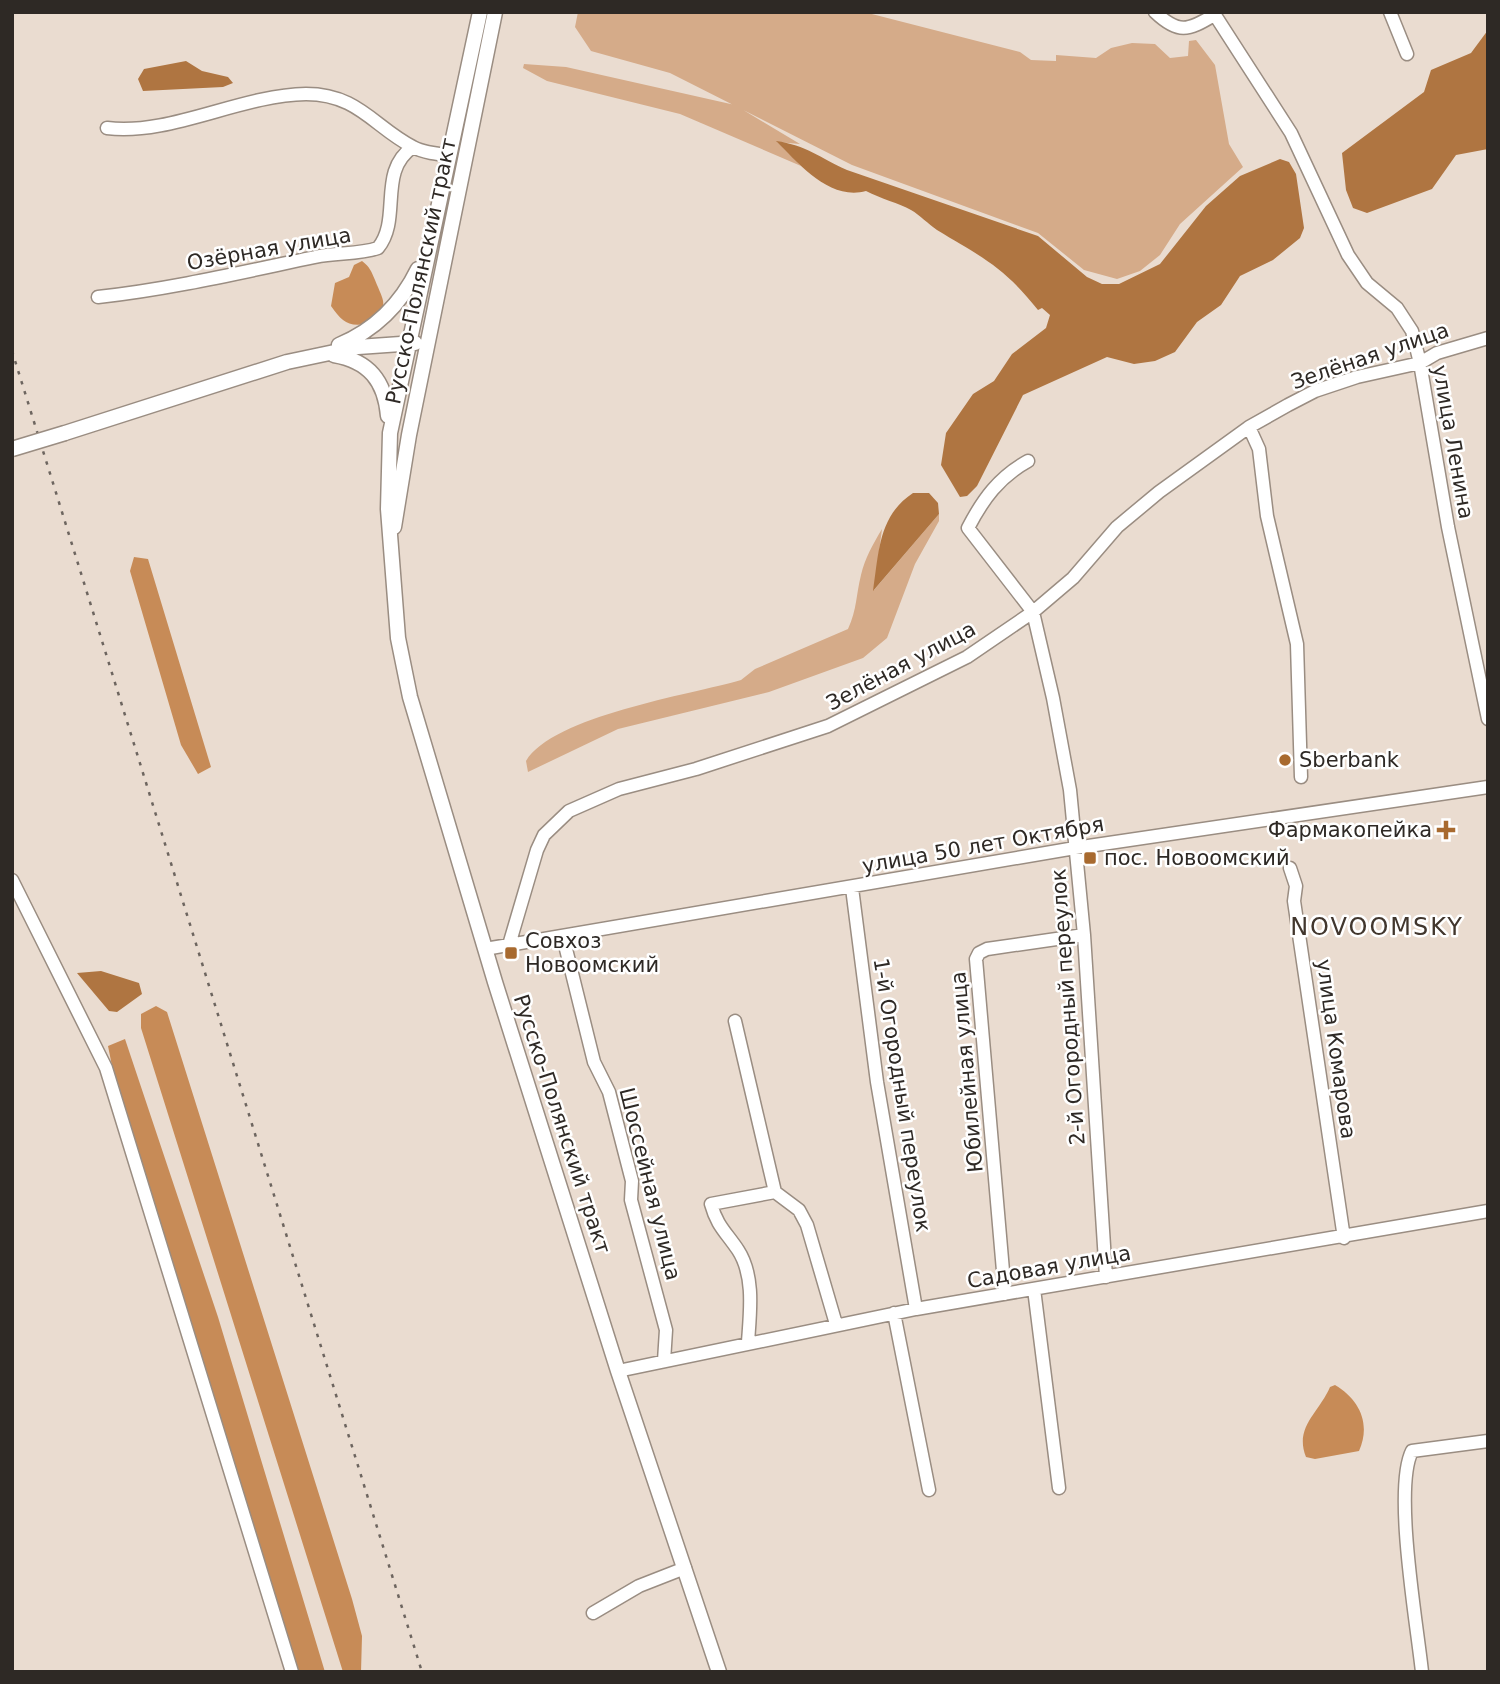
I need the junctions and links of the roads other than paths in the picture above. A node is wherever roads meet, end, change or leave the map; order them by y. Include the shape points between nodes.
1 (480, 12) edge
2 (495, 12) edge
3 (1155, 12) edge
4 (1390, 12) edge
5 (1213, 14) edge
6 (1407, 54) dead end
7 (107, 128) dead end
8 (413, 147) junction
9 (450, 155) junction
10 (432, 235) junction
11 (98, 297) dead end
12 (1488, 338) edge
13 (407, 343) junction
14 (428, 344) junction
15 (322, 353) junction
16 (1420, 363) junction
17 (1249, 427) junction
18 (390, 433) junction
19 (12, 449) edge
20 (1028, 461) dead end
21 (391, 539) junction
22 (1032, 612) junction
23 (1488, 719) edge
24 (1301, 777) dead end
25 (1488, 787) edge
26 (1075, 848) junction
27 (1290, 868) dead end
28 (12, 880) edge
29 (852, 888) junction
30 (1084, 935) junction
31 (564, 937) junction
32 (509, 946) junction
33 (485, 949) junction
34 (735, 1021) dead end
35 (775, 1192) junction
36 (1488, 1211) edge
37 (1344, 1238) junction
38 (1106, 1277) junction
39 (1034, 1289) junction
40 (1005, 1294) junction
41 (916, 1309) junction
42 (894, 1313) junction
43 (836, 1324) junction
44 (748, 1342) junction
45 (664, 1361) junction
46 (618, 1371) junction
47 (1488, 1441) edge
48 (1059, 1488) dead end
49 (929, 1490) dead end
50 (685, 1568) junction
51 (593, 1613) dead end
52 (292, 1672) edge
53 (719, 1672) edge
54 (1422, 1672) edge

1 - 9 main road, Русско-Полянский тракт
2 - 14 main road, Русско-Полянский тракт
3 - 5 street via 1176,27 1189,28
4 - 6 street
5 - 16 street, улица Ленина via 1291,133 1360,273 1406,319
7 - 8 street via 140,129 236,105 306,94 352,105
8 - 9 street
8 - 11 street, Озёрная улица via 397,165 388,228 378,248
9 - 10 main road, Русско-Полянский тракт
10 - 13 main road, Русско-Полянский тракт
10 - 15 main road via 411,285 389,312 353,339
12 - 16 street, Зелёная улица via 1437,353
13 - 14 main road
13 - 15 main road
13 - 18 main road, Русско-Полянский тракт
14 - 21 main road, Русско-Полянский тракт
15 - 18 main road via 350,358 375,374 386,400
15 - 19 main road, bridge
16 - 17 street, Зелёная улица via 1315,391
16 - 23 street, улица Ленина
17 - 22 street, Зелёная улица via 1126,518 1073,578
17 - 24 street via 1259,449 1270,527 1297,644
18 - 21 main road, Русско-Полянский тракт
20 - 22 street via 1009,471 984,499 968,528
21 - 33 main road, Русско-Полянский тракт via 403,668
22 - 26 street, 2-й Огородный переулок via 1060,738
22 - 32 street, Зелёная улица via 967,657 857,714 780,743 619,789 569,811 544,835 537,850
25 - 26 street, улица 50 лет Октября
26 - 29 street, улица 50 лет Октября
26 - 30 street, 2-й Огородный переулок
27 - 37 street, улица Комарова
28 - 52 street via 106,1068
29 - 31 street, улица 50 лет Октября
29 - 41 street, 1-й Огородный переулок via 877,1082
30 - 38 street, 2-й Огородный переулок
30 - 40 street, Юбилейная улица via 987,949 976,959
31 - 32 street, улица 50 лет Октября
31 - 45 street, Шоссейная улица via 594,1062 609,1092 632,1181 631,1200 666,1330
32 - 33 street, улица 50 лет Октября
33 - 46 main road, Русско-Полянский тракт
34 - 35 street
35 - 43 street via 799,1210 807,1225
35 - 44 street via 711,1204 717,1224 740,1252 748,1277
36 - 37 street, Садовая улица
37 - 38 street, Садовая улица
38 - 39 street, Садовая улица
39 - 40 street, Садовая улица
39 - 48 street
40 - 41 street, Садовая улица
41 - 42 street, Садовая улица
42 - 43 street, Садовая улица
42 - 49 street
43 - 44 street, Садовая улица
44 - 45 street, Садовая улица
45 - 46 street, Садовая улица
46 - 50 main road, Русско-Полянский тракт
47 - 54 street via 1412,1451 1406,1462 1410,1564
50 - 51 street via 639,1586
50 - 53 main road, Русско-Полянский тракт

